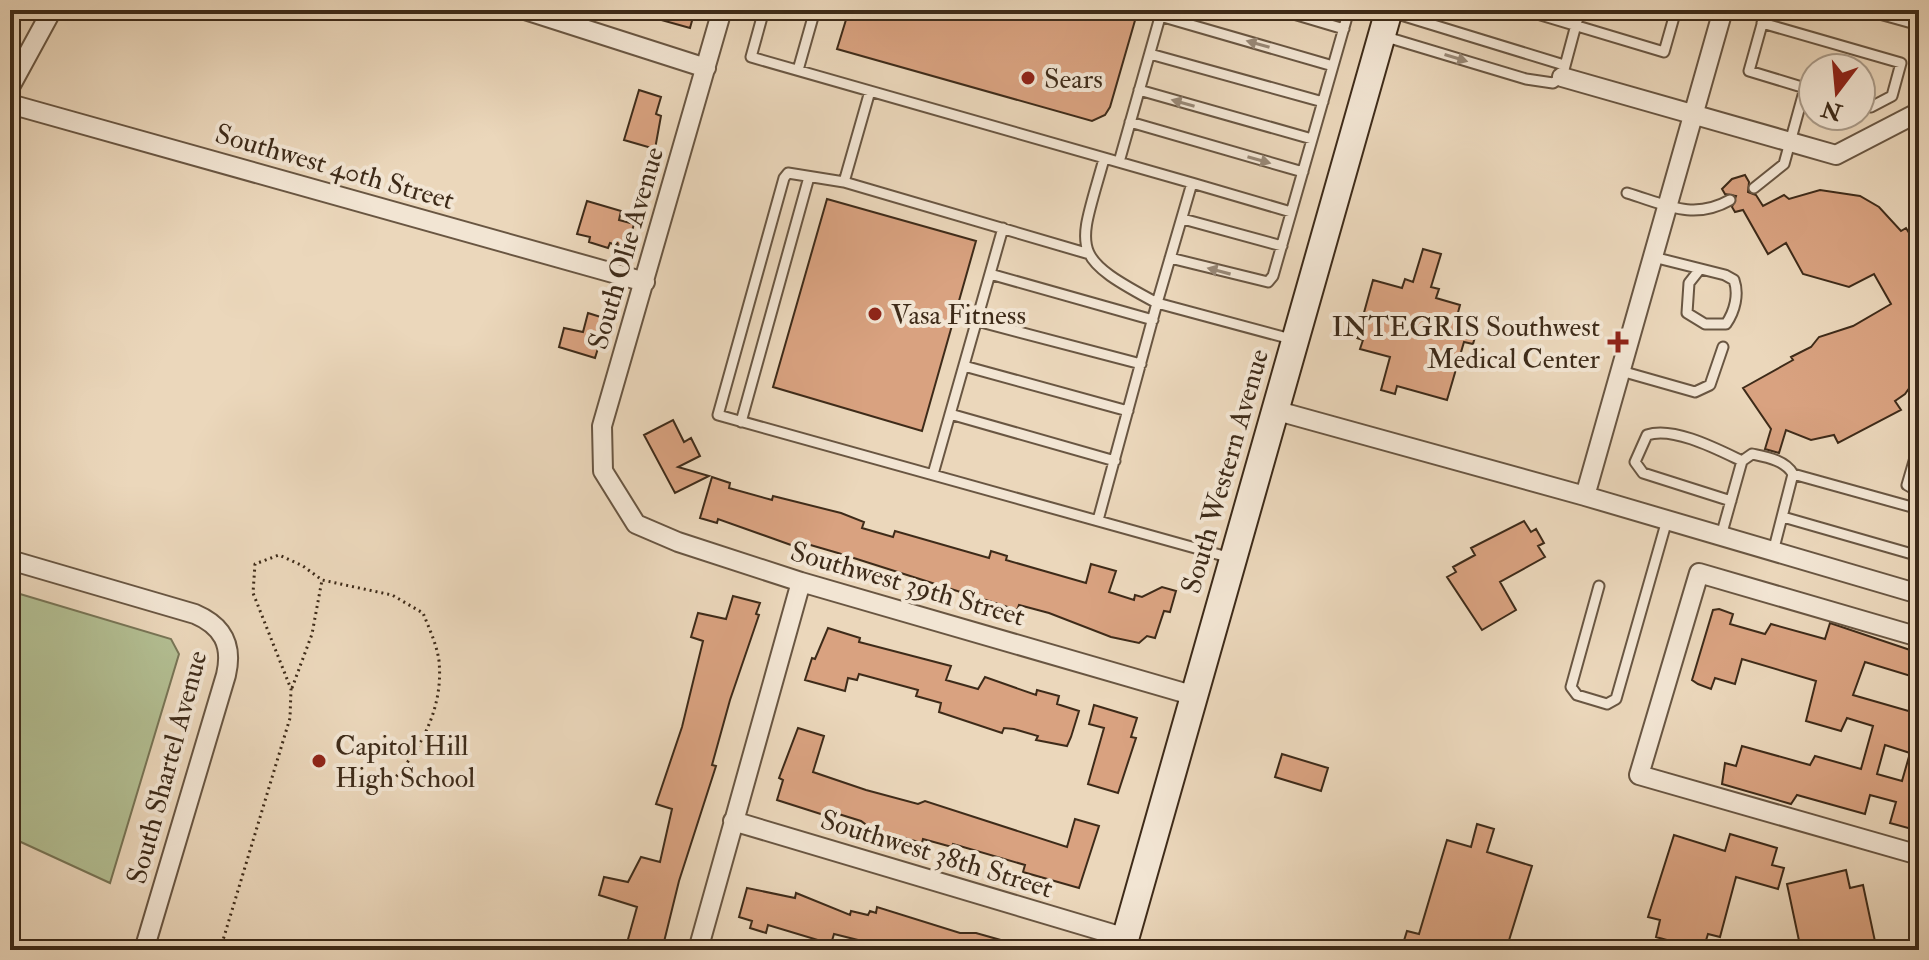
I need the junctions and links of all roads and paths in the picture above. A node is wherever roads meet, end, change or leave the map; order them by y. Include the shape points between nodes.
1 (52, 10) edge
2 (525, 10) edge
3 (722, 10) edge
4 (764, 10) edge
5 (815, 10) edge
6 (1280, 10) edge
7 (1349, 10) edge
8 (1524, 10) edge
9 (1580, 10) edge
10 (1676, 10) edge
11 (1723, 10) edge
12 (1766, 10) edge
13 (1865, 10) edge
14 (1161, 13) edge
15 (1386, 19) edge
16 (1762, 23) junction
17 (1919, 25) edge
18 (1575, 26) junction
19 (1344, 29) junction
20 (1863, 52) edge
21 (1150, 54) junction
22 (1877, 56) edge
23 (1333, 66) junction
24 (706, 68) junction
25 (798, 70) junction
26 (1563, 71) junction
27 (1797, 85) edge
28 (10, 87) edge
29 (1139, 90) junction
30 (870, 91) junction
31 (1323, 102) junction
32 (10, 104) edge
33 (1877, 104) edge
34 (1919, 112) edge
35 (1693, 116) junction
36 (1797, 121) edge
37 (1130, 122) junction
38 (1312, 139) junction
39 (1789, 142) junction
40 (1104, 159) junction
41 (1119, 162) junction
42 (1303, 172) junction
43 (809, 177) junction
44 (844, 182) junction
45 (1192, 183) junction
46 (1754, 188) dead end
47 (1627, 193) dead end
48 (1730, 200) dead end
49 (1667, 205) junction
50 (1291, 212) junction
51 (1183, 219) junction
52 (1003, 228) junction
53 (1282, 246) junction
54 (1086, 253) junction
55 (1653, 257) junction
56 (1170, 258) junction
57 (1700, 269) junction
58 (990, 274) junction
59 (645, 282) junction
60 (1157, 303) junction
61 (1153, 320) junction
62 (977, 321) junction
63 (1295, 340) junction
64 (1723, 347) dead end
65 (1141, 364) junction
66 (964, 366) junction
67 (1621, 371) junction
68 (1274, 410) junction
69 (1128, 411) junction
70 (950, 414) junction
71 (741, 422) junction
72 (1919, 444) edge
73 (1115, 461) junction
74 (1742, 461) junction
75 (933, 474) junction
76 (1793, 474) junction
77 (1919, 492) edge
78 (1585, 496) junction
79 (619, 500) joint
80 (1731, 501) junction
81 (1919, 509) edge
82 (1783, 517) junction
83 (1098, 520) junction
84 (1667, 520) junction
85 (1721, 536) junction
86 (1773, 552) junction
87 (1919, 556) edge
88 (1231, 558) junction
89 (10, 560) edge
90 (322, 580) junction
91 (801, 582) junction
92 (1599, 586) dead end
93 (1919, 594) edge
94 (1919, 637) edge
95 (291, 689) junction
96 (1195, 696) junction
97 (383, 791) dead end
98 (733, 821) junction
99 (1919, 855) edge
100 (1124, 944) edge
101 (144, 950) edge
102 (220, 950) edge
103 (698, 950) edge

1 - 28 street
2 - 24 street
3 - 24 street, South Olie Avenue
4 - 25 lane via 751,57
5 - 25 lane
6 - 19 lane
7 - 19 lane
8 - 18 lane
9 - 18 lane
10 - 18 lane via 1664,52
11 - 35 street
12 - 16 lane
13 - 17 lane
14 - 21 lane
23 -> 14 lane
15 - 26 lane
15 -> 26 lane via 1526,79 1553,83
15 - 63 main road, South Western Avenue
16 - 20 lane
16 - 27 lane via 1749,71
18 - 26 lane
19 - 23 lane
21 - 29 lane
21 - 31 lane
22 - 33 lane via 1901,63 1892,96
23 - 31 lane
24 - 59 street, South Olie Avenue
25 - 30 lane
26 - 35 street
29 - 37 lane
38 -> 29 lane
30 - 40 lane
30 - 44 lane
31 - 38 lane
32 - 59 street, Southwest 40th Street
34 - 39 street via 1836,155
35 - 39 street
35 - 49 street
36 - 39 lane
37 - 41 lane
37 -> 42 lane
38 - 42 lane
39 - 46 lane via 1784,164
40 - 41 lane
40 - 54 lane via 1084,229
41 - 45 lane
42 - 50 lane
43 - 44 lane
43 - 71 lane
43 - 71 lane via 788,173 784,178 722,400 718,415
44 - 52 lane
45 - 50 lane
45 - 51 lane
47 - 49 lane
48 - 49 lane via 1698,212
49 - 55 street
50 - 53 lane
51 - 53 lane
51 - 56 lane
52 - 54 lane
52 - 58 lane
53 -> 56 lane via 1268,282
54 - 60 lane via 1109,277
55 - 57 lane
55 - 67 street
56 - 60 lane
57 - 57 lane via 1734,280 1735,303 1726,324 1705,324 1687,313 1689,283
58 - 61 lane
58 - 62 lane
59 - 79 street, South Olie Avenue via 602,426 603,471
60 - 61 lane
60 - 63 lane
61 - 65 lane
62 - 65 lane
62 - 66 lane
63 - 68 main road, South Western Avenue
64 - 67 lane via 1710,385 1695,392
65 - 69 lane
66 - 69 lane
66 - 70 lane
67 - 78 street
68 - 78 street
68 - 88 main road, South Western Avenue
69 - 73 lane
70 - 73 lane
70 - 75 lane
71 - 75 lane
72 - 77 lane via 1907,485
73 - 83 lane
74 - 76 lane via 1752,454 1771,458
74 - 80 lane
74 - 80 lane via 1657,432 1647,435 1635,462 1643,473
75 - 83 lane
76 - 81 lane
76 - 82 lane
78 - 84 street
79 - 91 street, Southwest 39th Street via 636,524
80 - 85 lane
82 - 86 lane
82 - 87 lane
83 - 88 lane
84 - 85 street
84 - 92 lane via 1616,699 1607,704 1577,695 1571,687
85 - 86 street
86 - 93 street
88 - 96 main road, South Western Avenue
89 - 101 street, South Shartel Avenue via 195,614 215,625 227,640 226,675
90 - 95 path via 312,634
90 - 95 path via 279,555 255,564 253,593
90 - 97 path via 392,595 423,613 439,658 440,685 425,739
91 - 96 street, Southwest 39th Street
91 - 98 street
94 - 99 street via 1699,573 1639,775
95 - 102 path via 290,718
96 - 100 main road, South Western Avenue
98 - 100 street, Southwest 38th Street
98 - 103 street

